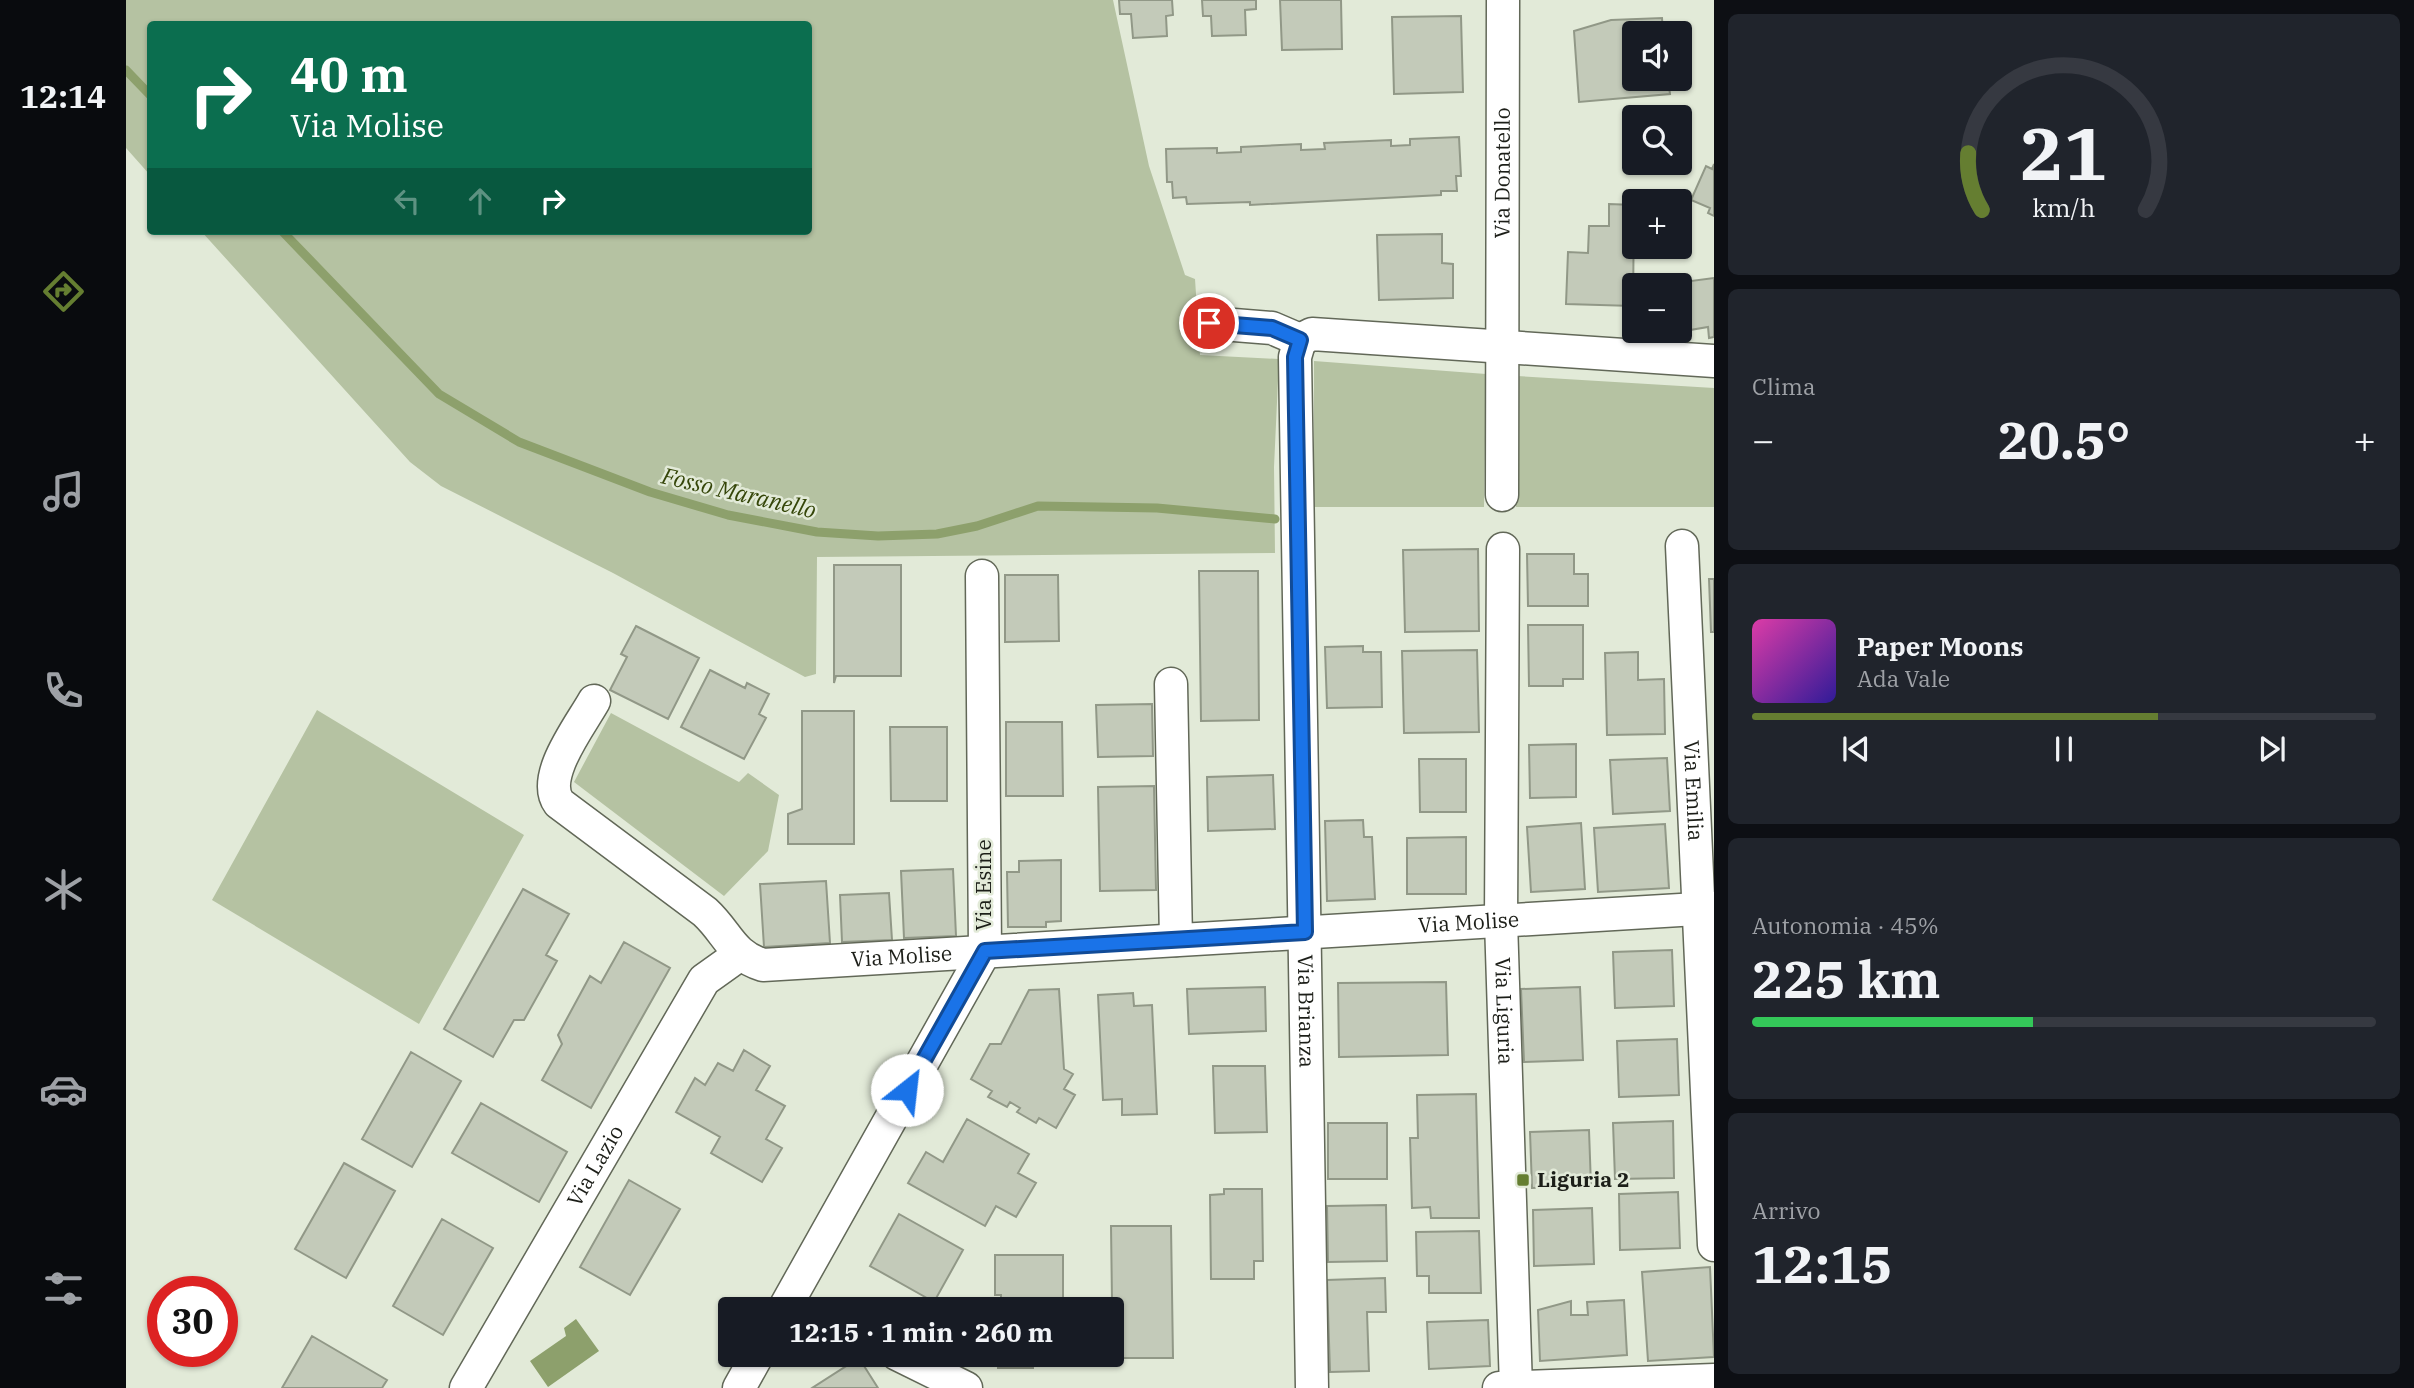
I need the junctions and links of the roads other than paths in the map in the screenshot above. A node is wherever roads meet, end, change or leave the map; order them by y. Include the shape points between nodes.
1 (1503, 0) edge
2 (1209, 323) dead end
3 (1300, 340) junction
4 (1503, 347) junction
5 (1714, 361) edge
6 (1502, 495) dead end
7 (1682, 546) dead end
8 (1503, 549) dead end
9 (982, 576) dead end
10 (1171, 684) dead end
11 (594, 701) dead end
12 (1706, 908) edge
13 (1501, 920) junction
14 (1305, 932) junction
15 (1175, 940) junction
16 (985, 951) junction
17 (739, 956) junction
18 (1714, 1245) edge
19 (799, 1297) edge
20 (751, 1367) edge
21 (923, 1367) edge
22 (1714, 1380) edge
23 (468, 1384) edge
24 (739, 1388) edge
25 (966, 1388) edge
26 (1312, 1388) edge
27 (1499, 1388) edge
28 (1516, 1388) edge

1 - 4 street, Via Donatello
2 - 3 street via 1272,328
3 - 4 street via 1312,334
3 - 14 street, Via Brianza via 1295,357
4 - 5 street
4 - 6 street, Via Donatello
7 - 12 street, Via Emilia
8 - 13 street, Via Liguria
9 - 16 street, Via Esine
10 - 15 street
11 - 17 street via 554,774 553,794 705,912 724,929
12 - 13 street, Via Molise
12 - 18 street, Via Emilia
13 - 14 street, Via Molise
13 - 28 street, Via Liguria
14 - 15 street, Via Molise
14 - 26 street, Via Brianza
15 - 16 street, Via Molise
16 - 17 street, Via Molise via 762,965
16 - 19 street, Via Esine
17 - 23 street, Via Lazio via 704,980
20 - 24 street
21 - 25 street
22 - 28 street
27 - 28 street

